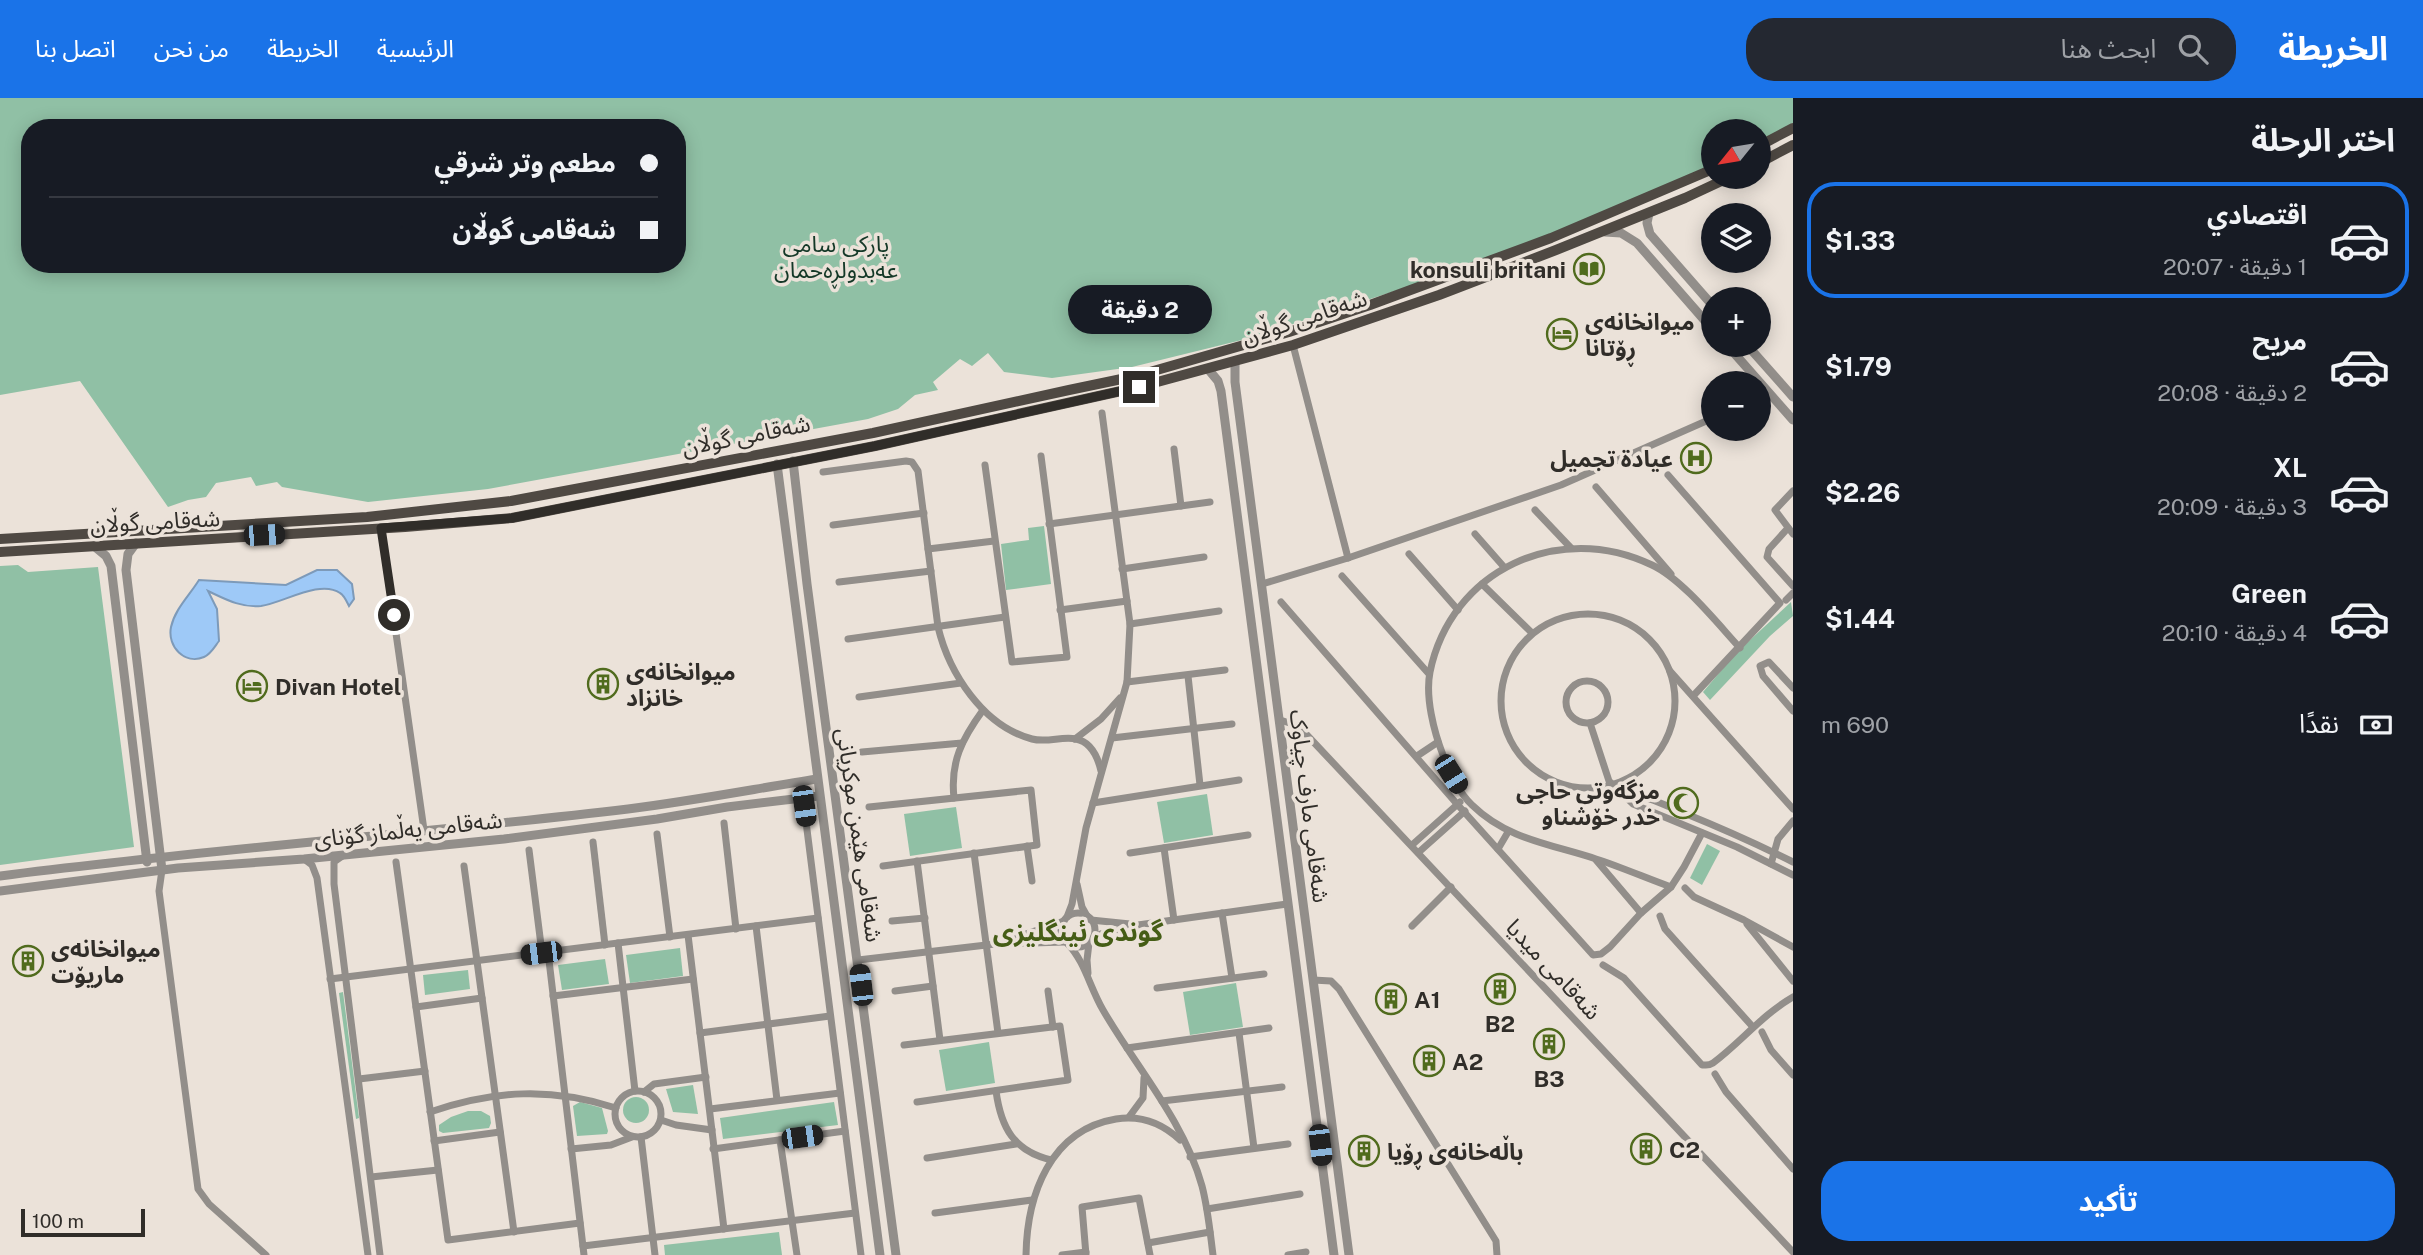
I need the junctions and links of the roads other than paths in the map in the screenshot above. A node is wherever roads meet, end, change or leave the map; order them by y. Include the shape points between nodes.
1 (1793, 128) edge
2 (1771, 140) edge
3 (1793, 145) edge
4 (1771, 157) edge
5 (1701, 174) edge
6 (1703, 189) edge
7 (1649, 213) junction
8 (1603, 232) junction
9 (1657, 242) junction
10 (1646, 253) junction
11 (1701, 292) edge
12 (1701, 316) edge
13 (1293, 345) junction
14 (1738, 357) edge
15 (1758, 357) edge
16 (1235, 361) junction
17 (1208, 369) junction
18 (1750, 371) edge
19 (1771, 395) edge
20 (1793, 397) edge
21 (1102, 413) dead end
22 (1793, 420) edge
23 (1701, 423) edge
24 (1174, 449) dead end
25 (1041, 456) dead end
26 (793, 461) junction
27 (777, 464) junction
28 (985, 465) dead end
29 (823, 472) dead end
30 (1668, 475) dead end
31 (1250, 486) junction
32 (1596, 487) dead end
33 (1232, 489) junction
34 (1793, 491) edge
35 (1210, 502) dead end
36 (1181, 506) junction
37 (1535, 510) dead end
38 (924, 513) junction
39 (1114, 515) junction
40 (1049, 524) junction
41 (832, 526) dead end
42 (381, 528) junction
43 (264, 529) junction
44 (1790, 531) edge
45 (1475, 534) dead end
46 (0, 539) edge
47 (994, 541) junction
48 (136, 543) junction
49 (92, 545) junction
50 (1571, 548) junction
51 (929, 549) junction
52 (0, 552) edge
53 (1409, 554) dead end
54 (1204, 557) dead end
55 (1348, 558) junction
56 (1504, 567) junction
57 (1122, 569) junction
58 (125, 570) junction
59 (931, 571) junction
60 (112, 572) junction
61 (1342, 576) dead end
62 (839, 582) dead end
63 (1482, 583) junction
64 (1262, 584) junction
65 (1793, 586) edge
66 (1684, 589) junction
67 (1793, 593) edge
68 (1787, 600) dead end
69 (1127, 601) junction
70 (1281, 602) dead end
71 (810, 603) junction
72 (794, 604) junction
73 (1060, 610) junction
74 (1458, 610) junction
75 (1219, 611) dead end
76 (1005, 617) junction
77 (1130, 624) junction
78 (938, 627) junction
79 (1532, 633) junction
80 (848, 639) dead end
81 (1740, 648) junction
82 (1669, 669) junction
83 (1225, 670) dead end
84 (1429, 674) junction
85 (1188, 676) junction
86 (1127, 682) junction
87 (961, 683) junction
88 (1793, 688) edge
89 (1123, 695) junction
90 (1694, 695) junction
91 (859, 697) dead end
92 (983, 710) junction
93 (1793, 711) edge
94 (1280, 720) junction
95 (1590, 723) junction
96 (1232, 724) dead end
97 (1193, 729) junction
98 (1112, 738) junction
99 (1075, 739) junction
100 (1438, 742) junction
101 (962, 743) junction
102 (862, 752) dead end
103 (1417, 756) junction
104 (1101, 772) junction
105 (817, 779) junction
106 (1239, 779) dead end
107 (1200, 785) junction
108 (1612, 785) junction
109 (819, 796) junction
110 (1627, 796) junction
111 (1465, 797) junction
112 (954, 798) junction
113 (1094, 803) junction
114 (1457, 804) junction
115 (1472, 805) junction
116 (804, 806) dead end
117 (869, 807) dead end
118 (1793, 809) edge
119 (1464, 812) junction
120 (1793, 821) edge
121 (724, 823) dead end
122 (477, 825) junction
123 (1293, 826) junction
124 (1277, 829) junction
125 (424, 830) junction
126 (1508, 832) junction
127 (1702, 833) junction
128 (657, 834) dead end
129 (1248, 835) dead end
130 (478, 841) junction
131 (593, 842) dead end
132 (1412, 845) junction
133 (1027, 846) junction
134 (1164, 848) junction
135 (1497, 849) junction
136 (528, 850) dead end
137 (1419, 852) junction
138 (1774, 852) junction
139 (348, 853) junction
140 (974, 853) junction
141 (1130, 853) dead end
142 (161, 857) junction
143 (146, 858) junction
144 (304, 859) junction
145 (1595, 859) junction
146 (917, 861) junction
147 (396, 862) dead end
148 (1793, 862) edge
149 (1771, 864) junction
150 (464, 866) dead end
151 (883, 866) dead end
152 (162, 870) junction
153 (148, 872) junction
154 (1793, 875) edge
155 (0, 876) edge
156 (1076, 880) junction
157 (1032, 881) dead end
158 (1451, 887) junction
159 (1671, 887) junction
160 (1685, 888) dead end
161 (0, 891) edge
162 (159, 891) junction
163 (1287, 904) junction
164 (1222, 913) junction
165 (1642, 913) junction
166 (1660, 916) dead end
167 (818, 918) junction
168 (925, 918) junction
169 (1089, 918) junction
170 (1065, 919) junction
171 (1174, 920) junction
172 (1744, 920) junction
173 (892, 921) dead end
174 (1138, 925) junction
175 (756, 926) junction
176 (1412, 926) dead end
177 (736, 929) junction
178 (688, 934) junction
179 (670, 937) junction
180 (1091, 942) junction
181 (618, 943) junction
182 (1067, 943) junction
183 (995, 944) junction
184 (605, 945) junction
185 (986, 945) junction
186 (1793, 947) edge
187 (930, 951) junction
188 (545, 952) junction
189 (858, 960) junction
190 (477, 961) junction
191 (1603, 965) dead end
192 (411, 969) junction
193 (1264, 974) dead end
194 (345, 977) junction
195 (1232, 978) junction
196 (330, 979) junction
197 (693, 979) junction
198 (1313, 980) junction
199 (1793, 981) edge
200 (1090, 984) junction
201 (933, 986) junction
202 (624, 988) junction
203 (1157, 988) dead end
204 (895, 991) dead end
205 (1048, 991) dead end
206 (553, 996) junction
207 (1793, 997) edge
208 (482, 998) junction
209 (416, 1007) junction
210 (830, 1016) junction
211 (768, 1024) junction
212 (1752, 1026) junction
213 (1053, 1027) junction
214 (1269, 1028) dead end
215 (1762, 1032) dead end
216 (700, 1033) junction
217 (998, 1033) junction
218 (1238, 1033) junction
219 (940, 1041) junction
220 (904, 1045) dead end
221 (1126, 1048) junction
222 (425, 1071) junction
223 (1143, 1074) junction
224 (1715, 1074) dead end
225 (1793, 1074) edge
226 (706, 1077) junction
227 (359, 1079) junction
228 (1282, 1087) dead end
229 (635, 1091) junction
230 (996, 1091) junction
231 (644, 1092) junction
232 (1246, 1092) junction
233 (840, 1093) junction
234 (565, 1095) junction
235 (495, 1096) junction
236 (777, 1100) junction
237 (1162, 1101) junction
238 (917, 1102) dead end
239 (616, 1108) junction
240 (710, 1108) junction
241 (430, 1111) junction
242 (1129, 1117) junction
243 (661, 1120) junction
244 (365, 1128) junction
245 (712, 1130) junction
246 (350, 1131) junction
247 (845, 1131) junction
248 (500, 1132) junction
249 (632, 1136) junction
250 (641, 1137) junction
251 (780, 1140) junction
252 (434, 1141) junction
253 (1333, 1142) junction
254 (1184, 1143) junction
255 (1016, 1144) junction
256 (1288, 1144) dead end
257 (1320, 1145) junction
258 (1254, 1148) junction
259 (571, 1149) junction
260 (713, 1149) junction
261 (1190, 1157) junction
262 (927, 1158) dead end
263 (1051, 1160) junction
264 (1793, 1169) edge
265 (438, 1170) junction
266 (371, 1177) junction
267 (887, 1185) junction
268 (872, 1188) junction
269 (1300, 1194) dead end
270 (1032, 1200) junction
271 (1207, 1209) junction
272 (855, 1213) junction
273 (935, 1213) dead end
274 (793, 1221) junction
275 (580, 1223) junction
276 (724, 1230) junction
277 (514, 1232) junction
278 (1210, 1232) junction
279 (653, 1238) junction
280 (1148, 1243) junction
281 (583, 1246) junction
282 (1306, 1252) dead end
283 (1793, 1252) edge
284 (1086, 1253) edge
285 (266, 1255) edge
286 (368, 1255) edge
287 (380, 1255) edge
288 (584, 1255) edge
289 (655, 1255) edge
290 (797, 1255) edge
291 (861, 1255) edge
292 (880, 1255) edge
293 (896, 1255) edge
294 (1026, 1255) edge
295 (1062, 1255) edge
296 (1150, 1255) edge
297 (1213, 1255) edge
298 (1288, 1255) edge
299 (1334, 1255) edge
300 (1349, 1255) edge
301 (1497, 1255) edge

1 - 2 main road
3 - 4 main road
5 - 43 main road, شەقامی گوڵان via 1405,292 1289,332 1136,376 873,433 511,501
6 - 7 main road, شەقامی گوڵان
7 - 8 main road, شەقامی گوڵان
7 - 9 street via 1648,229
8 - 10 street via 1627,236
8 - 13 main road, شەقامی گوڵان
9 - 10 street via 1649,244
9 - 11 street
10 - 12 street
13 - 16 main road, شەقامی گوڵان
13 - 55 street
14 - 18 street
15 - 20 street
16 - 17 main road, شەقامی گوڵان
16 - 31 street, شەقامی مارف چیاوک
17 - 26 main road, شەقامی گوڵان
17 - 33 street, شەقامی مارف چیاوک via 1221,391
19 - 22 street
21 - 39 street
23 - 55 street via 1561,485
24 - 36 street
25 - 40 street
26 - 27 main road, شەقامی گوڵان
26 - 71 street, شەقامی هێمن موکریانی
27 - 42 main road, شەقامی گوڵان via 512,518
27 - 72 street, شەقامی هێمن موکریانی
28 - 47 street
29 - 38 street via 909,461 918,471
30 - 81 street via 1780,603
31 - 33 street
31 - 64 street, شەقامی مارف چیاوک
32 - 66 street
33 - 124 street, شەقامی مارف چیاوک
34 - 44 street via 1775,510
35 - 36 street
36 - 39 street
37 - 50 street
38 - 41 street
38 - 51 street
39 - 40 street
39 - 57 street
40 - 73 street
42 - 43 main road, شەقامی گوڵان
42 - 125 street
43 - 46 main road, شەقامی گوڵان
43 - 48 main road, شەقامی گوڵان
44 - 65 street via 1769,549 1768,557
45 - 56 street
47 - 51 street
47 - 76 street
48 - 49 main road, شەقامی گوڵان
48 - 58 street
49 - 52 main road, شەقامی گوڵان
49 - 60 street via 106,556
50 - 56 street
50 - 66 street via 1628,554 1655,566
51 - 59 street
53 - 74 street
54 - 57 street
55 - 64 street
56 - 63 street
57 - 69 street
58 - 60 street via 118,565
58 - 142 street
59 - 62 street
59 - 78 street
60 - 143 street
61 - 84 street
63 - 74 street
63 - 79 street
64 - 94 street, شەقامی مارف چیاوک
66 - 81 street
67 - 68 street
69 - 73 street
69 - 77 street
70 - 103 street
71 - 72 street
71 - 189 street, شەقامی هێمن موکریانی
72 - 105 street, شەقامی هێمن موکریانی
73 - 76 street via 1066,657 1012,663
74 - 84 street
75 - 77 street
76 - 78 street
77 - 86 street
78 - 80 street
78 - 87 street
79 - 82 street via 1572,615 1604,615 1643,634
79 - 108 street via 1508,664 1502,690 1502,716 1511,741 1526,762 1548,778 1586,788
81 - 90 street
82 - 90 street
82 - 108 street via 1675,704 1666,739 1644,768
83 - 85 street
84 - 100 street via 1430,712
85 - 86 street
85 - 97 street
86 - 89 street
87 - 91 street
87 - 92 street
88 - 93 street via 1769,662 1760,666
89 - 98 street
89 - 99 street
90 - 118 street
92 - 99 street via 1032,739
92 - 101 street
94 - 123 street, شەقامی مارف چیاوک
94 - 132 street, شەقامی میدیا via 1307,734
95 - 95 street via 1602,717 1608,705 1601,686 1588,681 1575,685 1566,703 1576,720
95 - 108 street
96 - 97 street
97 - 98 street
97 - 107 street
98 - 104 street
99 - 104 street via 1094,751
100 - 103 street
100 - 111 street
101 - 102 street
101 - 112 street via 952,777
103 - 114 street
104 - 113 street
105 - 109 street, شەقامی هێمن موکریانی
105 - 122 street, شەقامی یەڵماز گۆنای via 630,808
106 - 107 street
107 - 113 street
108 - 110 street
109 - 130 street, شەقامی یەڵماز گۆنای
109 - 268 street, شەقامی هێمن موکریانی
110 - 127 street via 1633,804
110 - 138 street via 1643,797
111 - 114 street
111 - 115 street
112 - 117 street
112 - 133 street via 1031,790 1037,845
113 - 156 street
114 - 119 street
114 - 132 street
115 - 119 street
115 - 126 street
116 - 167 street
119 - 135 street
119 - 137 street
120 - 138 street
121 - 177 street
122 - 125 street, شەقامی یەڵماز گۆنای
122 - 130 street
123 - 124 street
123 - 198 street, شەقامی مارف چیاوک
124 - 163 street, شەقامی مارف چیاوک
125 - 142 street, شەقامی یەڵماز گۆنای
126 - 135 street
126 - 145 street
127 - 149 street
127 - 159 street
128 - 179 street
129 - 134 street
130 - 139 street, شەقامی یەڵماز گۆنای
131 - 184 street
132 - 137 street, شەقامی میدیا
133 - 140 street
133 - 157 street
134 - 141 street
134 - 171 street
135 - 165 street via 1593,955 1601,954
136 - 188 street
137 - 158 street, شەقامی میدیا
138 - 148 street
138 - 149 street
139 - 144 street, شەقامی یەڵماز گۆنای
139 - 194 street via 334,862
140 - 146 street
140 - 185 street
142 - 143 street, شەقامی یەڵماز گۆنای
142 - 152 street
143 - 153 street
143 - 155 street, شەقامی یەڵماز گۆنای
144 - 152 street, شەقامی یەڵماز گۆنای
144 - 196 street via 317,878
145 - 159 street
145 - 165 street
146 - 151 street
146 - 168 street
147 - 192 street
149 - 154 street
150 - 190 street
152 - 153 street, شەقامی یەڵماز گۆنای
152 - 162 street
153 - 161 street, شەقامی یەڵماز گۆنای
153 - 162 street
156 - 169 street
156 - 170 street
158 - 176 street
158 - 283 street, شەقامی میدیا
159 - 165 street
160 - 172 street via 1694,897
162 - 285 street via 198,1189
163 - 164 street
163 - 257 street, شەقامی مارف چیاوک
164 - 171 street
164 - 195 street
166 - 212 street via 1665,929
167 - 175 street
167 - 210 street
168 - 173 street
168 - 187 street
169 - 170 street via 1076,914
169 - 174 street
169 - 180 street via 1095,932
170 - 182 street via 1061,931
170 - 183 street
171 - 174 street
172 - 186 street
172 - 199 street
174 - 180 street via 1101,934
175 - 177 street
175 - 211 street
177 - 178 street
178 - 179 street
178 - 197 street
179 - 181 street
180 - 182 street via 1079,947
180 - 200 street via 1087,960
181 - 184 street
181 - 202 street
182 - 183 street
182 - 200 street
183 - 185 street
184 - 188 street
185 - 187 street
185 - 217 street
187 - 189 street
187 - 201 street
188 - 190 street
188 - 206 street
189 - 267 street, شەقامی هێمن موکریانی
190 - 192 street
190 - 208 street
191 - 212 street via 1624,978 1702,1065 1713,1063
192 - 194 street
192 - 209 street
193 - 195 street
194 - 196 street
194 - 227 street
195 - 203 street
196 - 246 street
197 - 202 street
197 - 216 street
198 - 253 street, شەقامی مارف چیاوک
198 - 301 street via 1331,981 1339,989 1496,1241
200 - 221 street
201 - 204 street
201 - 219 street
202 - 206 street
202 - 229 street
205 - 213 street
206 - 234 street
207 - 212 street
208 - 209 street
208 - 235 street
209 - 222 street
210 - 211 street
210 - 233 street
211 - 216 street
211 - 236 street
213 - 217 street
213 - 230 street via 1060,1026 1068,1080
214 - 218 street
215 - 225 street
216 - 226 street
217 - 219 street
218 - 221 street
218 - 232 street
219 - 220 street
221 - 223 street
222 - 227 street
222 - 241 street
223 - 237 street
223 - 242 street via 1143,1098
224 - 264 street
226 - 231 street via 654,1084
226 - 240 street
227 - 244 street
228 - 232 street
229 - 231 street
229 - 239 street via 623,1097
230 - 238 street
230 - 255 street via 998,1108
231 - 243 street via 660,1106
232 - 237 street
232 - 258 street
233 - 236 street
233 - 247 street
234 - 235 street
234 - 239 street
234 - 259 street
235 - 241 street
235 - 248 street
236 - 240 street
237 - 254 street
239 - 249 street via 620,1129
240 - 245 street
241 - 252 street
242 - 254 street via 1158,1124
242 - 263 street via 1089,1126
243 - 245 street
243 - 250 street via 653,1132
244 - 246 street
244 - 266 street
245 - 260 street
246 - 286 street
247 - 251 street
247 - 272 street
248 - 252 street
248 - 277 street
249 - 250 street
249 - 259 street via 611,1145
250 - 279 street
251 - 260 street
251 - 274 street
252 - 265 street
253 - 257 street
253 - 300 street, شەقامی مارف چیاوک
254 - 261 street
255 - 262 street
255 - 263 street
256 - 258 street
257 - 299 street, شەقامی مارف چیاوک
258 - 261 street
259 - 275 street
260 - 276 street
261 - 271 street
263 - 270 street
265 - 266 street
265 - 277 street via 448,1240
266 - 287 street
267 - 268 street
267 - 293 street, شەقامی هێمن موکریانی
268 - 292 street, شەقامی هێمن موکریانی
269 - 271 street
270 - 273 street
270 - 294 street
271 - 278 street
272 - 274 street
272 - 291 street
274 - 276 street
274 - 290 street
275 - 277 street
275 - 281 street
276 - 279 street
278 - 280 street
278 - 297 street
279 - 281 street
279 - 289 street
280 - 284 street via 1139,1198 1082,1207
280 - 296 street
281 - 288 street
282 - 298 street
284 - 295 street

